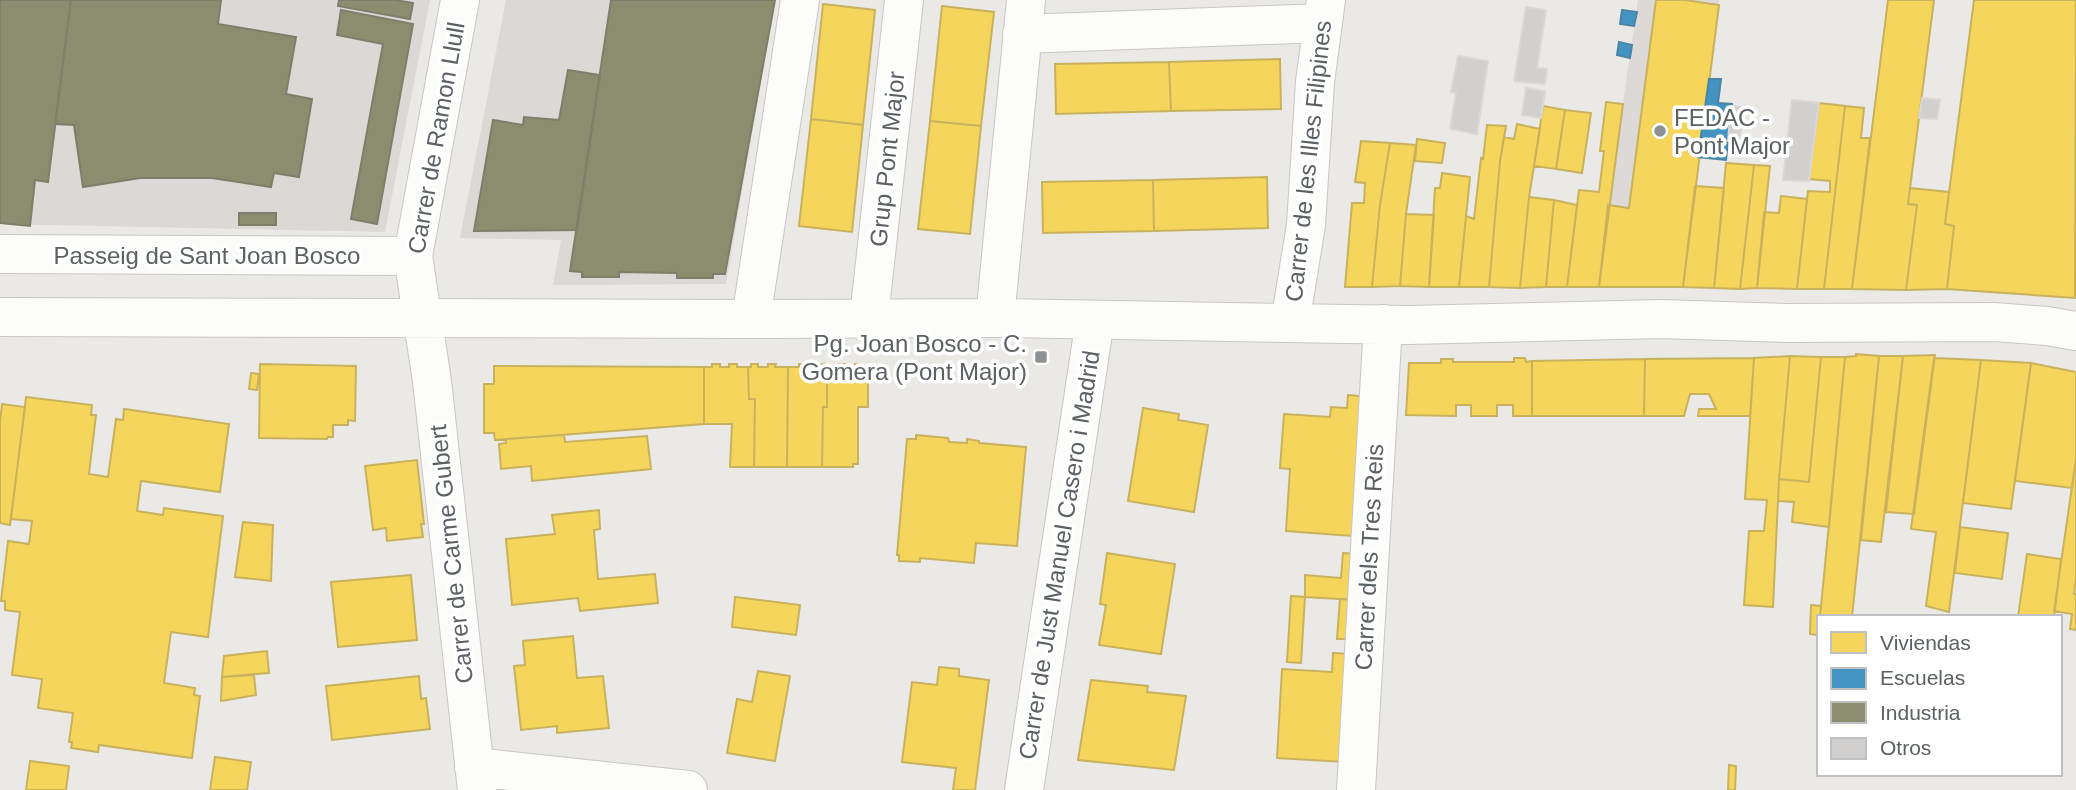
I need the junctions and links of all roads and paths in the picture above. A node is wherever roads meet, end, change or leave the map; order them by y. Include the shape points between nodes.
1 (460, 0) edge
2 (800, 0) edge
3 (904, 0) edge
4 (1324, 12) edge
5 (1024, 17) edge
6 (0, 254) edge
7 (414, 256) junction
8 (0, 317) edge
9 (424, 317) junction
10 (869, 317) junction
11 (995, 318) junction
12 (751, 319) junction
13 (1095, 320) junction
14 (1290, 323) junction
15 (1383, 324) junction
16 (2076, 331) edge
17 (475, 778) edge
18 (688, 790) edge
19 (1024, 790) edge
20 (1356, 790) edge

1 - 7 street, Carrer de Ramon Llull
2 - 12 street
3 - 10 street, Grup Pont Major
4 - 5 street
4 - 14 street, Carrer de les Illes Filipines via 1306,225
5 - 11 street
6 - 7 street, Passeig de Sant Joan Bosco
7 - 9 street, Carrer de Ramon Llull
8 - 9 street
9 - 12 street
9 - 17 street, Carrer de Carme Gubert
10 - 11 street
10 - 12 street
11 - 13 street
13 - 14 street
13 - 19 street, Carrer de Just Manuel Casero i Madrid
14 - 15 street
15 - 16 street via 1661,319 1994,322
15 - 20 street, Carrer dels Tres Reis
17 - 18 street

